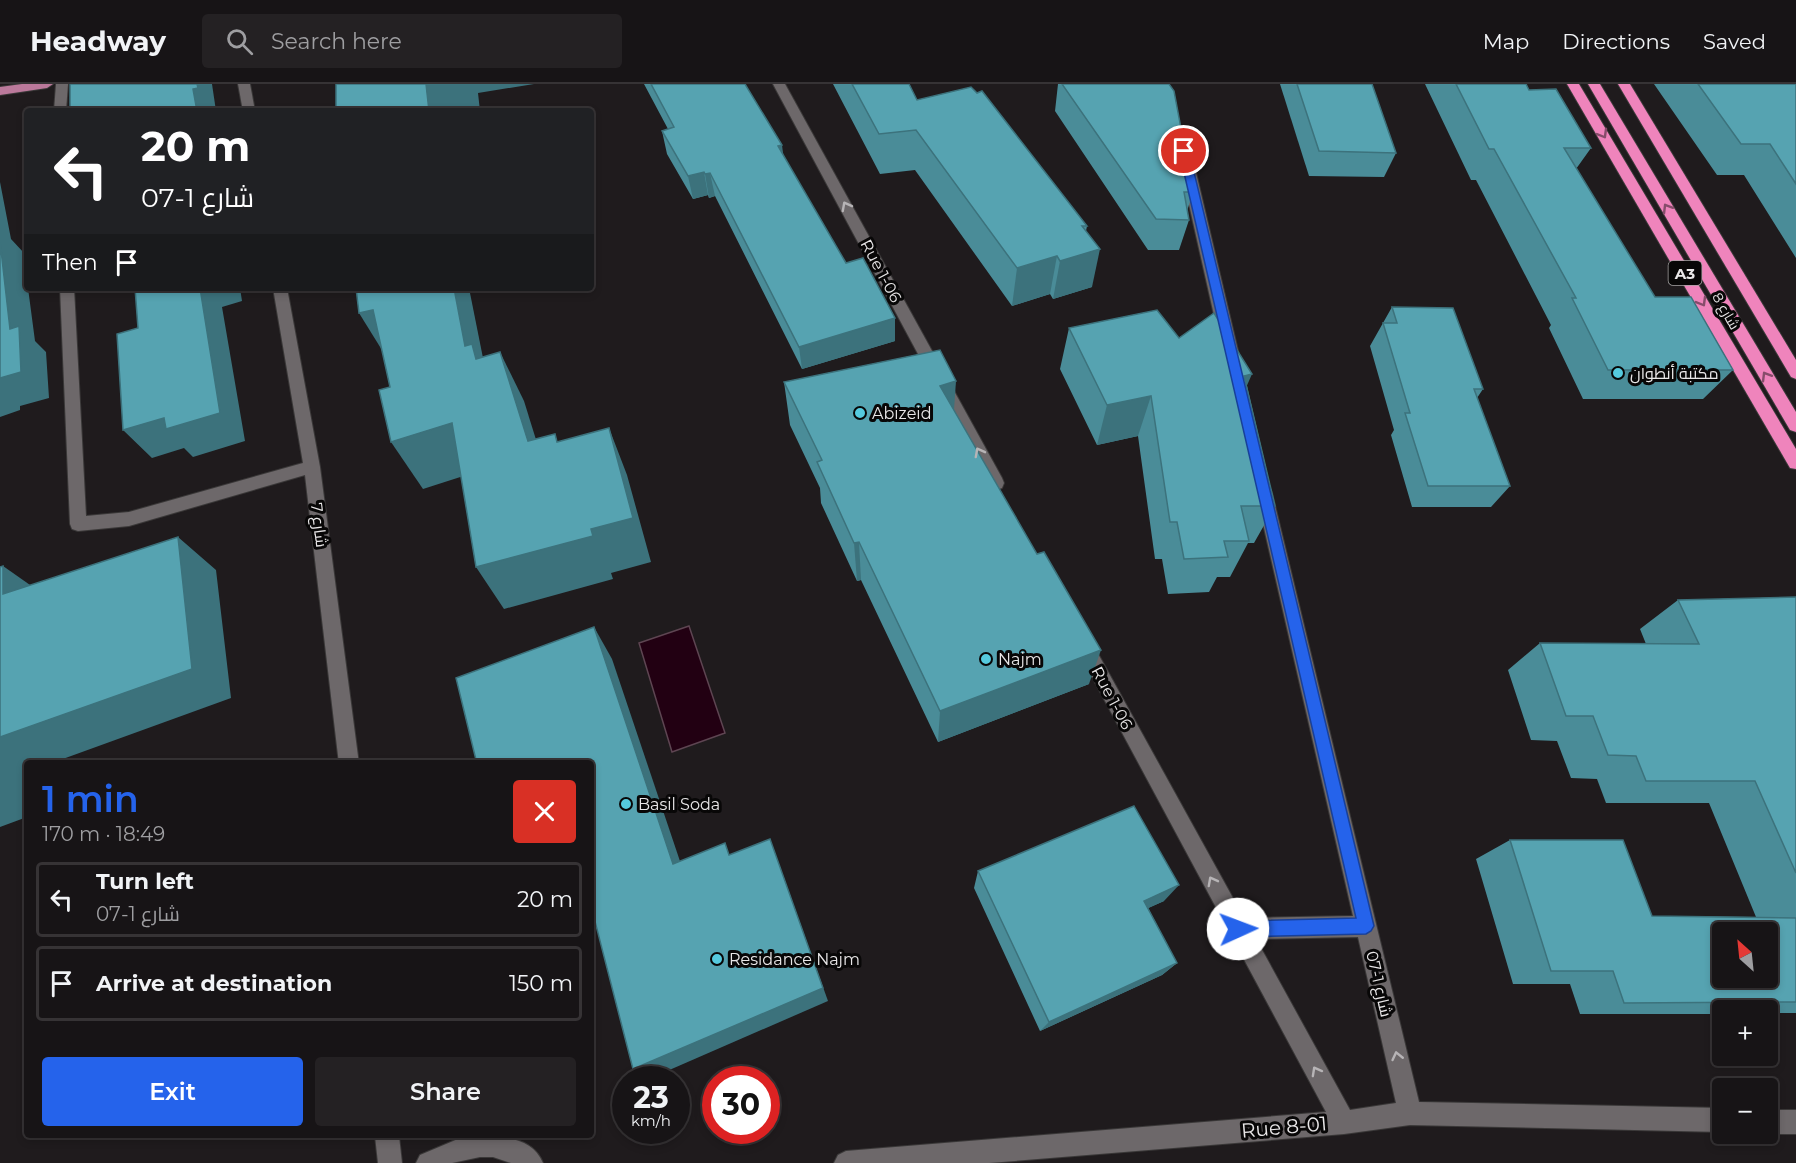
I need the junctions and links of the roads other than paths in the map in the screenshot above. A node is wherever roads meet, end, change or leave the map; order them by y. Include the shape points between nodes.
1 (47, 84) edge
2 (62, 84) edge
3 (244, 84) edge
4 (779, 84) edge
5 (1573, 84) edge
6 (1594, 84) edge
7 (1624, 84) edge
8 (0, 91) edge
9 (60, 108) edge
10 (248, 108) edge
11 (1181, 141) edge
12 (67, 291) edge
13 (281, 291) edge
14 (1235, 372) edge
15 (1796, 373) edge
16 (1796, 426) edge
17 (1796, 462) edge
18 (312, 467) junction
19 (1260, 475) edge
20 (1003, 497) edge
21 (1078, 634) edge
22 (349, 760) edge
23 (1366, 926) junction
24 (1238, 929) junction
25 (1410, 1113) junction
26 (1712, 1120) edge
27 (1344, 1122) junction
28 (1778, 1122) edge
29 (1796, 1122) edge
30 (387, 1138) edge
31 (518, 1150) edge
32 (390, 1163) edge
33 (428, 1163) edge
34 (846, 1163) edge

1 - 8 main road
2 - 9 street
3 - 10 street
20 -> 4 street, Rue 1-06
5 -> 17 highway, شارع 8 / A3
16 -> 6 highway, A3
7 - 15 highway
11 - 14 street
12 - 18 street via 78,524 129,519
13 - 18 street, شارع 7
18 - 22 street, شارع 7
19 - 23 street, شارع 1-07
24 -> 21 street, Rue 1-06
23 - 24 street
25 -> 23 street, شارع 1-07
27 -> 24 street, Rue 1-06
25 - 26 street, Rue 8-01
25 - 27 street, Rue 8-01
27 - 34 street, Rue 8-01
28 - 29 street
30 - 32 street
31 - 33 street via 490,1143 459,1147

